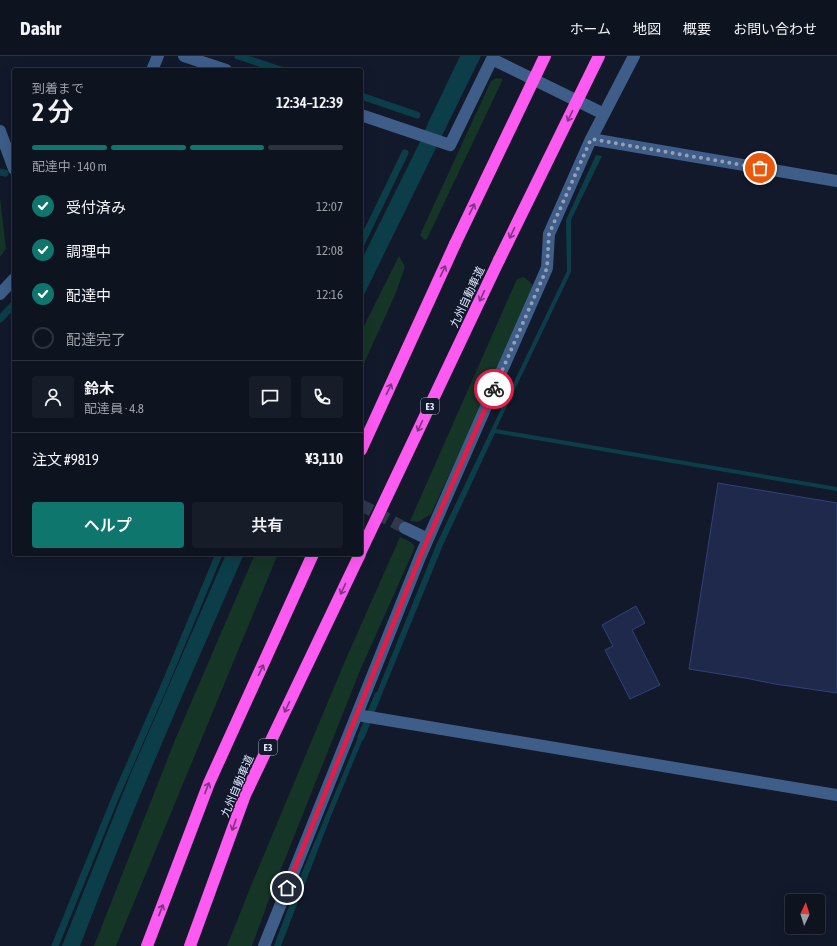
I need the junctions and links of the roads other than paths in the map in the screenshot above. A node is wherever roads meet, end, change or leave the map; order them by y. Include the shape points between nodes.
1 (158, 56) edge
2 (184, 56) edge
3 (545, 56) edge
4 (599, 56) edge
5 (634, 56) edge
6 (153, 68) edge
7 (220, 68) edge
8 (604, 114) junction
9 (363, 116) edge
10 (0, 131) edge
11 (591, 139) junction
12 (12, 164) edge
13 (837, 181) edge
14 (12, 281) edge
15 (0, 294) edge
16 (363, 446) edge
17 (405, 528) tunnel mouth
18 (428, 539) junction
19 (363, 547) edge
20 (312, 556) edge
21 (359, 556) edge
22 (357, 715) junction
23 (837, 795) edge
24 (147, 946) edge
25 (190, 946) edge
26 (264, 946) edge

1 - 6 street
2 - 7 street
16 -> 3 highway, bridge
4 -> 19 highway, 九州自動車道 / E3, bridge
5 - 8 street
8 - 9 street via 492,60 450,145
8 - 11 street
10 - 12 street
11 - 13 street
11 - 18 street via 549,234 547,268
14 - 15 street
17 - 18 street
18 - 22 street
24 -> 20 highway via 209,783
21 -> 25 highway, 九州自動車道 / E3 via 245,795
22 - 23 street
22 - 26 street

